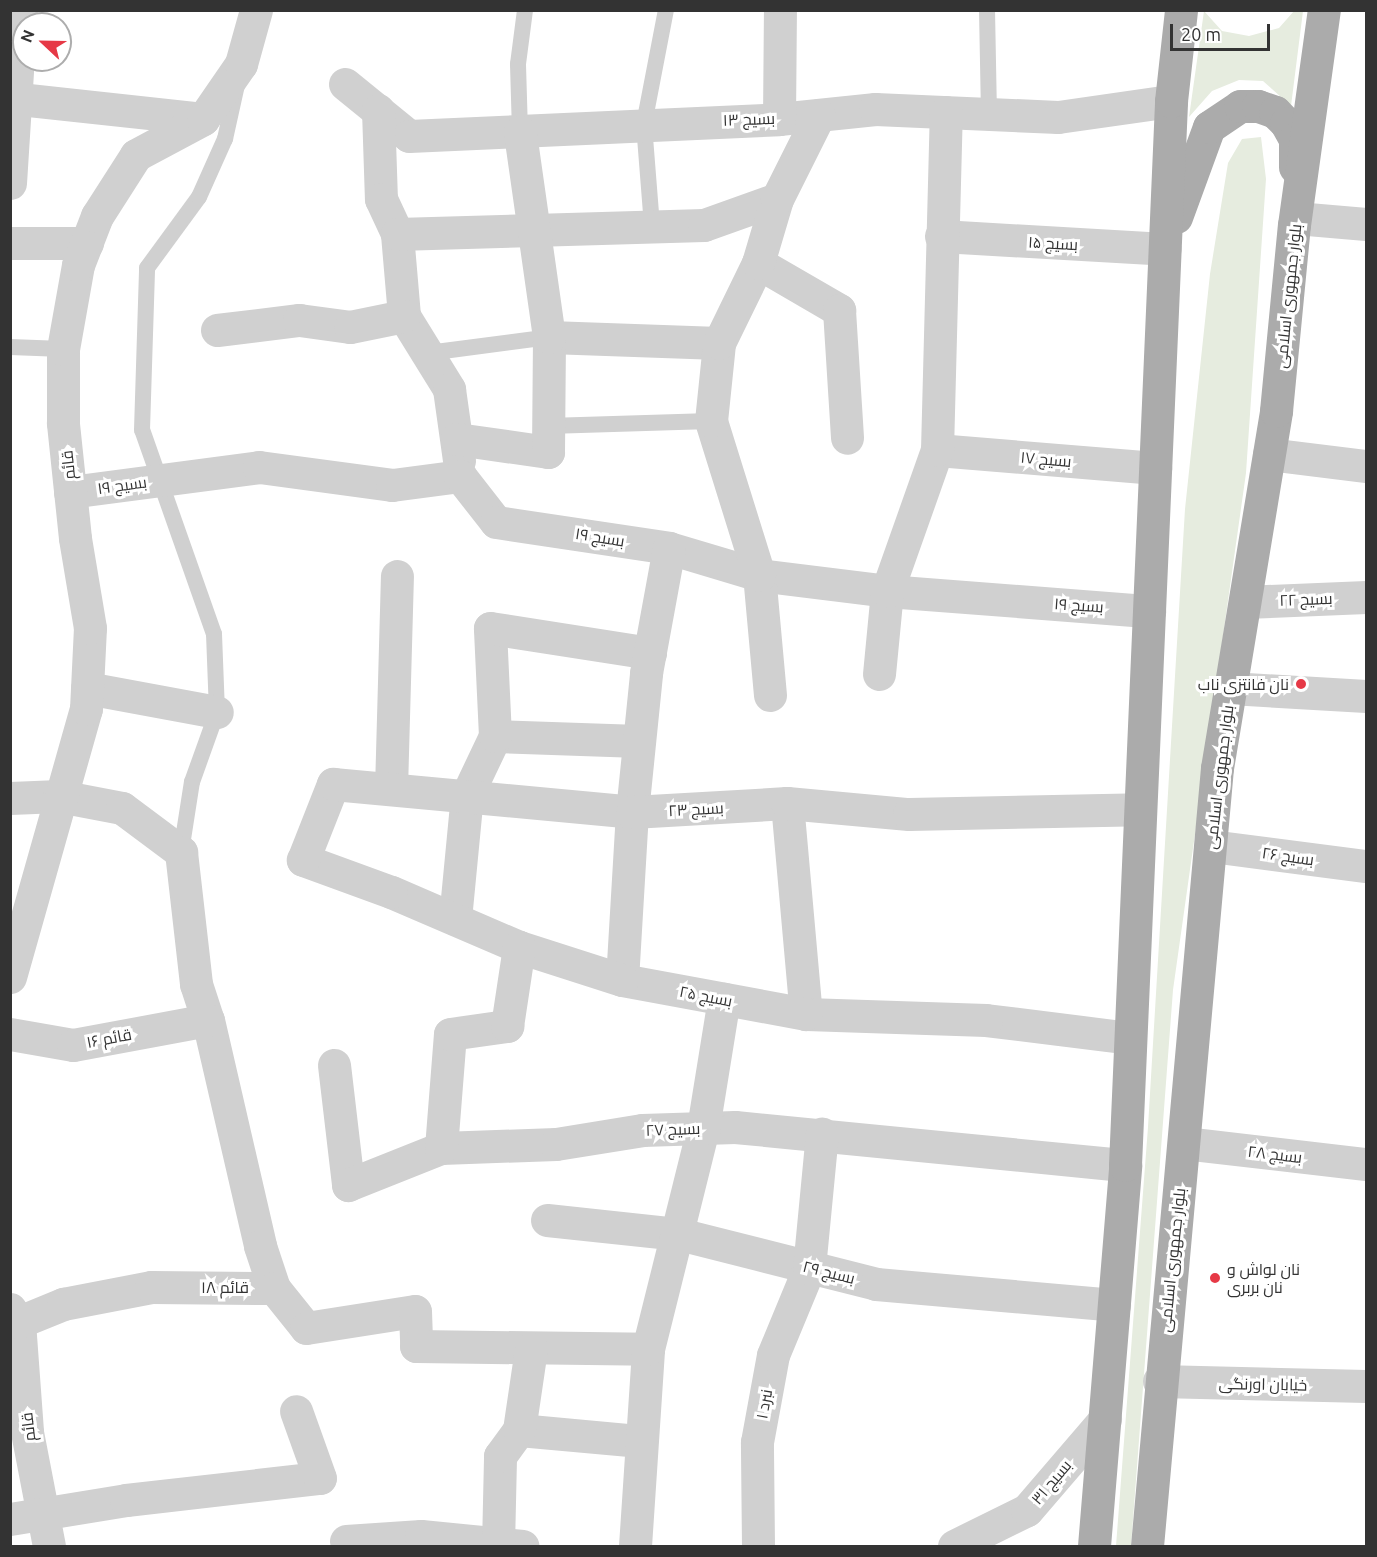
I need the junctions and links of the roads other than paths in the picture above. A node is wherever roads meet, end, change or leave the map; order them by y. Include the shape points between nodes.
1 (21, 10) edge
2 (256, 10) edge
3 (525, 10) edge
4 (666, 10) edge
5 (780, 10) edge
6 (987, 10) edge
7 (1180, 10) edge
8 (1324, 10) edge
9 (241, 64) junction
10 (345, 84) dead end
11 (12, 98) edge
12 (1171, 101) junction
13 (378, 110) junction
14 (946, 112) junction
15 (989, 114) junction
16 (819, 115) junction
17 (779, 118) junction
18 (203, 119) junction
19 (644, 124) junction
20 (520, 132) junction
21 (10, 183) edge
22 (777, 200) junction
23 (1295, 222) junction
24 (1366, 224) edge
25 (652, 226) junction
26 (536, 230) junction
27 (397, 234) junction
28 (941, 236) junction
29 (10, 243) edge
30 (87, 243) junction
31 (1165, 249) junction
32 (758, 263) junction
33 (404, 316) junction
34 (217, 330) dead end
35 (549, 337) junction
36 (719, 343) junction
37 (10, 347) edge
38 (63, 349) junction
39 (428, 353) junction
40 (711, 422) junction
41 (548, 426) junction
42 (847, 438) dead end
43 (457, 439) junction
44 (937, 450) junction
45 (1269, 454) junction
46 (1366, 466) edge
47 (1155, 468) junction
48 (460, 476) junction
49 (158, 480) junction
50 (70, 492) junction
51 (669, 548) junction
52 (759, 575) junction
53 (397, 576) dead end
54 (886, 591) junction
55 (1366, 597) edge
56 (1245, 602) junction
57 (1149, 611) junction
58 (650, 653) junction
59 (879, 674) dead end
60 (87, 688) junction
61 (1230, 688) junction
62 (770, 695) dead end
63 (1366, 696) edge
64 (218, 712) junction
65 (495, 736) junction
66 (639, 741) junction
67 (391, 789) junction
68 (467, 795) junction
69 (59, 796) junction
70 (10, 798) edge
71 (787, 803) junction
72 (1140, 809) junction
73 (632, 812) junction
74 (1210, 846) junction
75 (181, 852) junction
76 (303, 860) joint
77 (1366, 866) edge
78 (23, 884) edge
79 (455, 919) junction
80 (519, 947) junction
81 (10, 977) edge
82 (622, 980) junction
83 (724, 999) junction
84 (806, 1014) junction
85 (208, 1020) junction
86 (10, 1034) edge
87 (1130, 1038) junction
88 (334, 1065) dead end
89 (703, 1128) junction
90 (822, 1134) junction
91 (1184, 1143) junction
92 (441, 1148) junction
93 (1366, 1164) edge
94 (1125, 1165) junction
95 (547, 1220) dead end
96 (679, 1234) junction
97 (808, 1268) junction
98 (274, 1288) junction
99 (1114, 1305) junction
100 (13, 1317) edge
101 (531, 1349) junction
102 (648, 1349) junction
103 (1159, 1382) junction
104 (1366, 1386) edge
105 (296, 1411) dead end
106 (1105, 1419) junction
107 (519, 1430) junction
108 (641, 1441) junction
109 (26, 1516) edge
110 (346, 1541) dead end
111 (49, 1546) edge
112 (498, 1546) edge
113 (523, 1546) edge
114 (635, 1546) edge
115 (758, 1546) edge
116 (954, 1546) edge
117 (1094, 1546) edge
118 (1147, 1546) edge

1 - 11 street
2 - 9 street, قائم
3 - 20 lane via 518,64
4 - 19 lane
5 - 17 street
6 - 15 lane
7 - 12 main road
8 - 23 main road, بلوار جمهوری اسلامی
9 - 18 street, قائم
9 - 49 lane via 225,139 199,197 147,268 142,430
10 - 13 street, بسیج ۱۳
11 - 18 street
11 - 21 street
12 - 15 street, بسیج ۱۳ via 1058,117
12 - 31 main road
13 - 20 street, بسیج ۱۳ via 410,136
13 - 27 street via 381,199
14 - 15 street, بسیج ۱۳
14 - 16 street, بسیج ۱۳ via 875,109
14 - 28 street
16 - 17 street, بسیج ۱۳
16 - 22 street
17 - 19 street, بسیج ۱۳
18 - 30 street, قائم via 136,155 97,216
19 - 20 street, بسیج ۱۳
19 - 25 lane
20 - 26 street
22 - 25 street via 705,225
22 - 32 street
23 - 24 street
23 - 31 main road via 1294,139 1275,112 1240,106 1209,127
23 - 45 main road, بلوار جمهوری اسلامی
25 - 26 street
26 - 27 street
26 - 35 street
27 - 33 street
28 - 31 street, بسیج ۱۵
28 - 44 street via 943,332
29 - 30 street
30 - 38 street, قائم via 78,265
31 - 47 main road
32 - 36 street
32 - 42 street via 838,310
33 - 34 street via 350,327 299,320
33 - 39 street
35 - 36 street
35 - 39 lane
35 - 41 street
36 - 40 street
37 - 38 lane
38 - 50 street, قائم via 63,423
39 - 43 street via 449,389
40 - 41 lane
40 - 52 street
41 - 43 street via 548,452
43 - 48 street
44 - 47 street, بسیج ۱۷
44 - 54 street
45 - 46 street
45 - 56 main road, بلوار جمهوری اسلامی
47 - 57 main road
48 - 49 street, بسیج ۱۹ via 392,485 259,467
48 - 51 street, بسیج ۱۹ via 496,522
49 - 50 street, بسیج ۱۹
49 - 64 lane via 213,634
50 - 60 street, قائم via 90,628
51 - 52 street, بسیج ۱۹
51 - 58 street
52 - 54 street, بسیج ۱۹
52 - 62 street
53 - 67 street
54 - 57 street, بسیج ۱۹
54 - 59 street
55 - 56 street, بسیج ۲۲
56 - 61 main road, بلوار جمهوری اسلامی
57 - 72 main road
58 - 65 street via 490,628
58 - 66 street
60 - 64 street
60 - 69 street, قائم via 86,709
61 - 63 street
61 - 74 main road, بلوار جمهوری اسلامی
64 - 75 lane via 192,782
65 - 66 street
65 - 68 street
66 - 73 street
67 - 68 street, بسیج ۲۳
67 - 76 street, بسیج ۲۳ via 333,784
68 - 73 street, بسیج ۲۳
68 - 79 street
69 - 70 street
69 - 75 street via 122,808
69 - 78 street, قائم
71 - 72 street, بسیج ۲۳ via 909,814
71 - 73 street, بسیج ۲۳
71 - 84 street
72 - 87 main road
73 - 82 street
74 - 77 street, بسیج ۲۶
74 - 91 main road, بلوار جمهوری اسلامی
75 - 85 street via 196,984
76 - 79 street, بسیج ۲۵
78 - 81 street, قائم
79 - 80 street, بسیج ۲۵
80 - 82 street, بسیج ۲۵
80 - 92 street via 507,1026 450,1034
82 - 83 street, بسیج ۲۵
83 - 84 street, بسیج ۲۵
83 - 89 street
84 - 87 street, بسیج ۲۵ via 986,1020
85 - 86 street, قائم ۱۶ via 73,1045
85 - 98 street via 260,1246
87 - 94 main road
88 - 92 street, بسیج ۲۷ via 348,1185
89 - 90 street, بسیج ۲۷
89 - 92 street, بسیج ۲۷ via 642,1130 556,1144
89 - 96 street
90 - 94 street, بسیج ۲۷
90 - 97 street, نبرد ۱
91 - 93 street, بسیج ۲۸
91 - 103 main road, بلوار جمهوری اسلامی
94 - 99 main road
95 - 96 street, بسیج ۲۹
96 - 97 street, بسیج ۲۹
96 - 102 street
97 - 99 street, بسیج ۲۹ via 876,1284
97 - 115 street, نبرد ۱ via 773,1355 757,1442
98 - 100 street, قائم ۱۸ via 151,1287
98 - 101 street via 306,1328 415,1311 416,1346
99 - 106 main road
100 - 109 street, قائم via 27,1432
101 - 102 street
101 - 107 street
102 - 108 street
103 - 104 street, خیابان اورنگی
103 - 118 main road, بلوار جمهوری اسلامی
105 - 109 street via 320,1478 126,1500
106 - 116 street, بسیج ۳۱ via 1027,1510
106 - 117 main road
107 - 108 street
107 - 112 street via 500,1456
108 - 114 street
109 - 111 street, قائم
110 - 112 street via 421,1536
112 - 113 street

